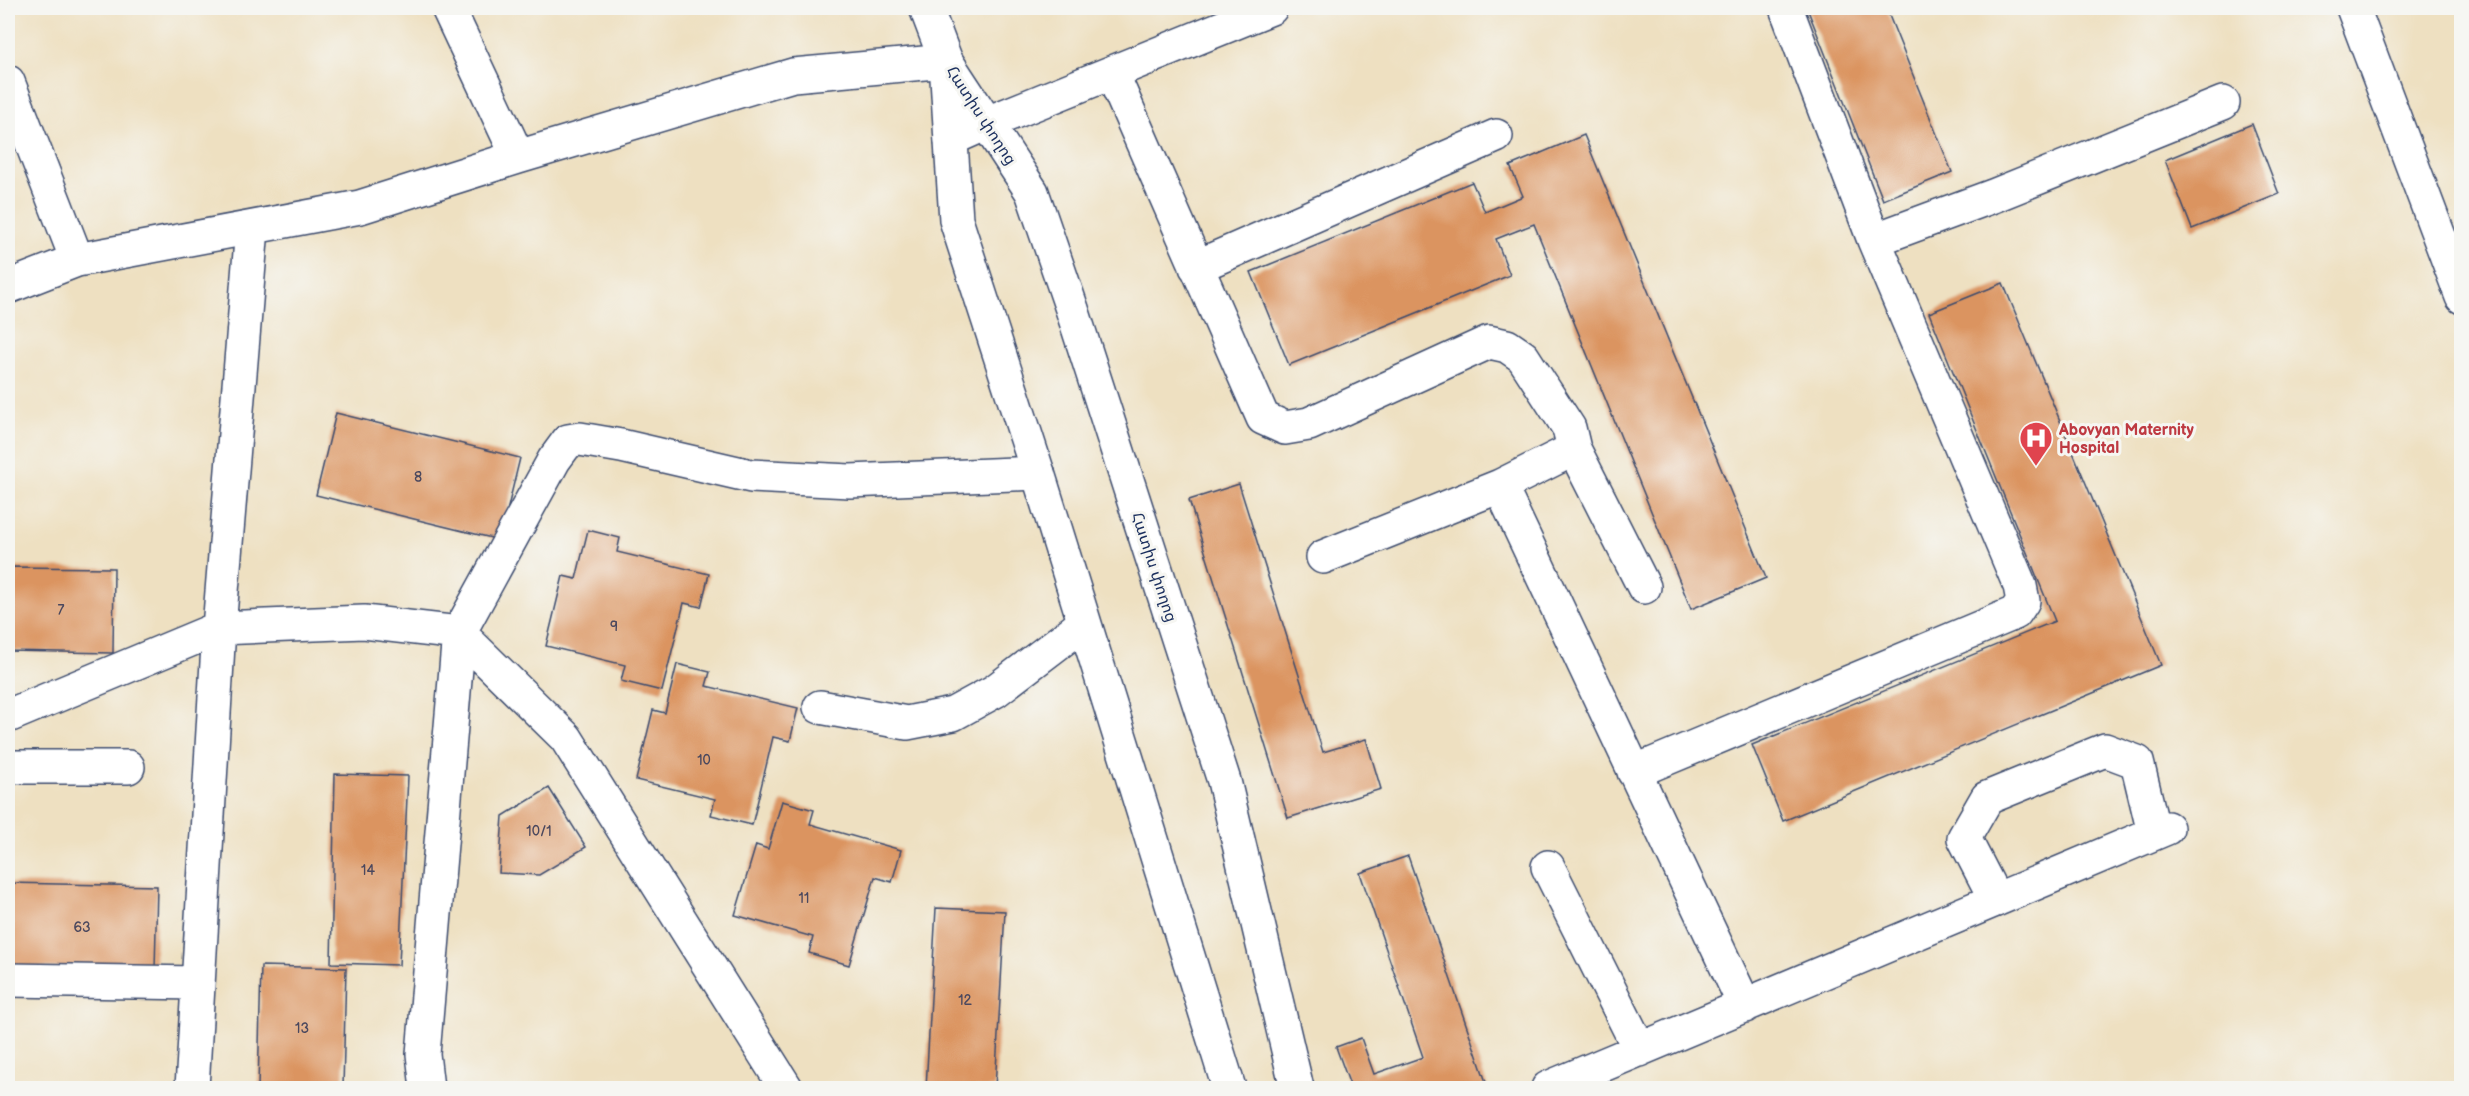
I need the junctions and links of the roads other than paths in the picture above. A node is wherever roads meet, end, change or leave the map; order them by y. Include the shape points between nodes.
1 (448, 8) edge
2 (926, 8) edge
3 (1271, 8) edge
4 (1786, 8) edge
5 (2353, 8) edge
6 (946, 61) junction
7 (1112, 73) junction
8 (8, 82) edge
9 (2223, 103) dead end
10 (987, 123) junction
11 (1496, 136) dead end
12 (951, 139) junction
13 (518, 157) junction
14 (252, 228) junction
15 (1874, 240) junction
16 (77, 261) junction
17 (1196, 267) junction
18 (8, 287) edge
19 (2462, 297) edge
20 (1574, 449) junction
21 (1038, 473) junction
22 (1500, 486) junction
23 (1323, 557) dead end
24 (1644, 587) dead end
25 (1083, 624) junction
26 (219, 628) junction
27 (459, 633) junction
28 (820, 707) dead end
29 (8, 716) edge
30 (8, 767) edge
31 (128, 767) dead end
32 (1634, 772) junction
33 (1548, 867) dead end
34 (1996, 900) junction
35 (8, 980) edge
36 (198, 983) junction
37 (1745, 1006) junction
38 (1640, 1050) junction
39 (192, 1089) edge
40 (427, 1089) edge
41 (786, 1089) edge
42 (1229, 1089) edge
43 (1296, 1089) edge
44 (1548, 1089) edge

1 - 13 street
2 - 6 street
3 - 7 street
4 - 15 street
5 - 19 street
6 - 10 street, Հատիս փողոց
6 - 12 street, Հատիս փողոց
6 - 13 street via 793,75
7 - 10 street
7 - 17 street
8 - 16 street
9 - 15 street
10 - 12 street
10 - 43 street, Հատիս փողոց via 1032,192 1217,758
11 - 17 street
12 - 21 street, Հատիս փողոց via 956,220
13 - 14 street via 360,207
14 - 16 street
14 - 26 street
15 - 32 street via 2024,601 2015,613
16 - 18 street
17 - 20 street via 1263,418 1285,428 1309,424 1489,342 1507,346 1523,357 1569,428
20 - 22 street
20 - 24 street
21 - 25 street, Հատիս փողոց
21 - 27 street via 850,481 751,476 621,446 580,439 568,441
22 - 23 street
22 - 32 street
25 - 28 street via 995,691 953,714 907,723
25 - 42 street, Հատիս փողոց
26 - 27 street via 364,622
26 - 29 street
26 - 36 street
27 - 40 street via 423,1054
27 - 41 street via 566,738
30 - 31 street
32 - 37 street
33 - 38 street
34 - 34 street via 2161,831 2137,762 2105,750 1987,798 1964,838
34 - 37 street
35 - 36 street
36 - 39 street
37 - 38 street
38 - 44 street

